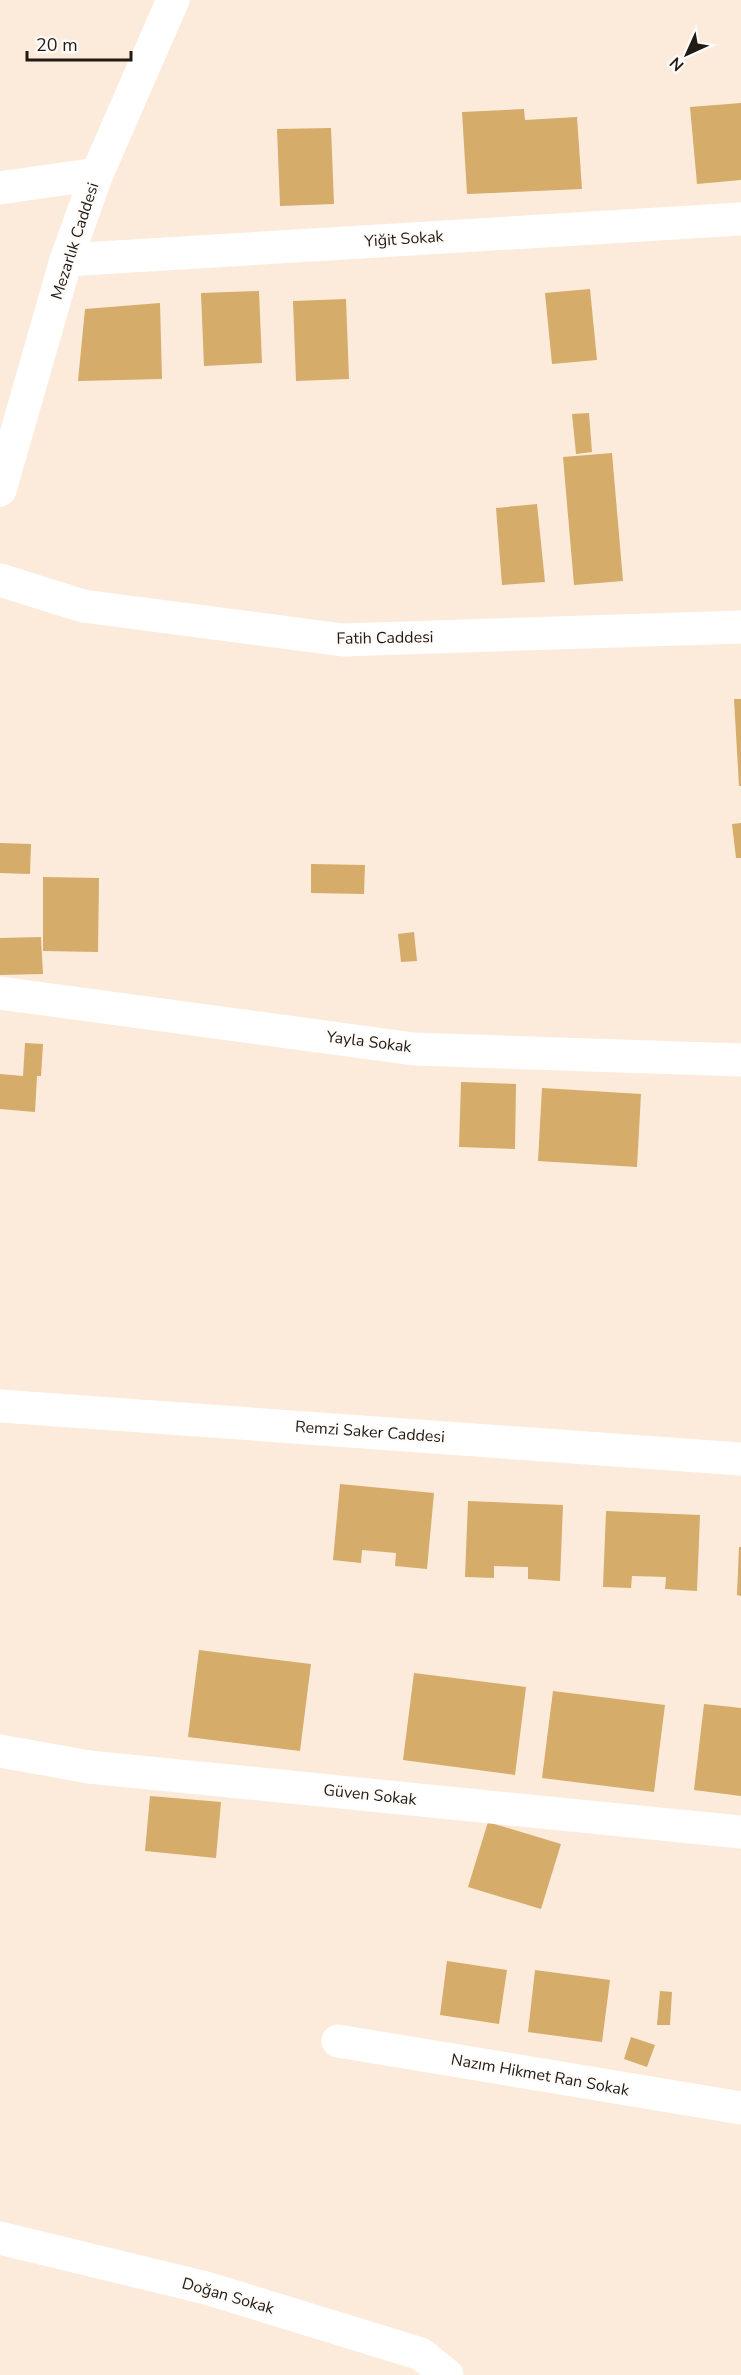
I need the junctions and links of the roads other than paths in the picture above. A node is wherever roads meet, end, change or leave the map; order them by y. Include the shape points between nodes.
1 (173, 0) edge
2 (97, 174) junction
3 (0, 188) edge
4 (741, 219) edge
5 (66, 260) junction
6 (0, 490) edge
7 (0, 580) edge
8 (741, 627) edge
9 (0, 993) edge
10 (741, 1060) edge
11 (0, 1406) edge
12 (741, 1460) edge
13 (0, 1751) edge
14 (741, 1832) edge
15 (338, 2041) dead end
16 (741, 2108) edge
17 (0, 2238) edge
18 (447, 2375) edge

1 - 2 street, Mezarlık Caddesi
2 - 3 street
2 - 5 street, Mezarlık Caddesi
4 - 5 street, Yiğit Sokak
5 - 6 street, Mezarlık Caddesi
7 - 8 street, Fatih Caddesi via 83,606 343,640
9 - 10 street, Yayla Sokak via 414,1048
11 - 12 street, Remzi Saker Caddesi
13 - 14 street, Güven Sokak via 89,1767
15 - 16 street, Nazım Hikmet Ran Sokak
17 - 18 street, Doğan Sokak via 206,2288 410,2350

